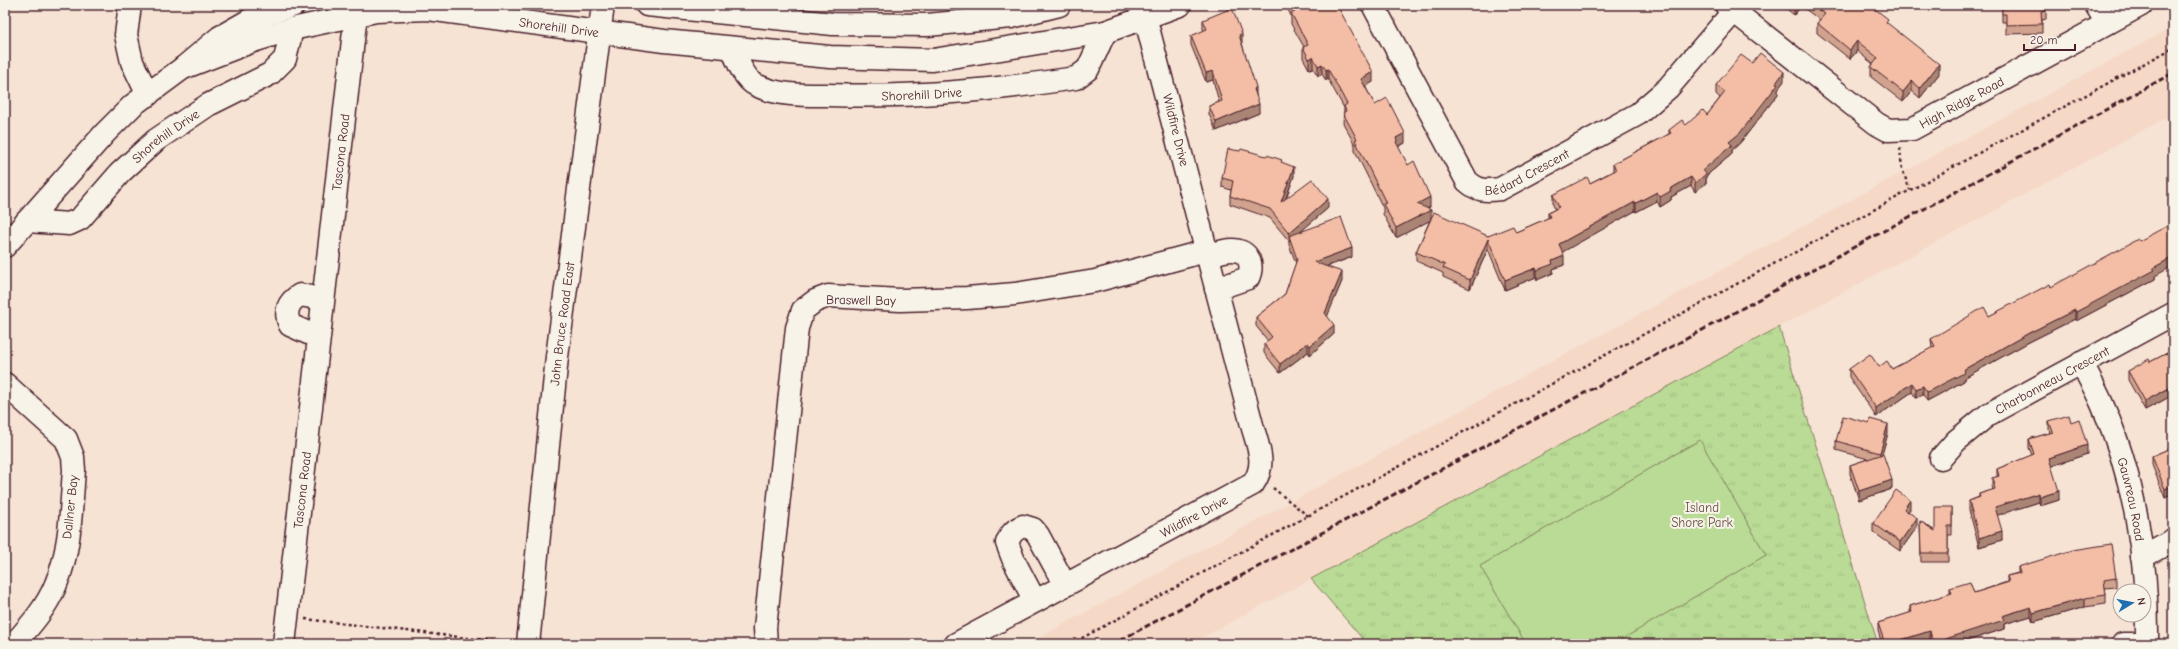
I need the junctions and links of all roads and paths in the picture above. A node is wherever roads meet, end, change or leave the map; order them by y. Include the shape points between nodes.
1 (130, 5) edge
2 (294, 5) edge
3 (604, 5) edge
4 (647, 5) edge
5 (1059, 5) edge
6 (1180, 5) edge
7 (1374, 5) edge
8 (2140, 5) edge
9 (1730, 8) edge
10 (356, 10) edge
11 (1144, 11) edge
12 (2102, 14) edge
13 (292, 29) junction
14 (600, 32) junction
15 (1105, 32) junction
16 (732, 48) junction
17 (2173, 48) edge
18 (183, 68) junction
19 (148, 94) junction
20 (1898, 130) junction
21 (1910, 190) junction
22 (27, 221) junction
23 (5, 246) edge
24 (1207, 253) junction
25 (1216, 289) junction
26 (322, 299) junction
27 (2173, 314) edge
28 (318, 335) junction
29 (2081, 363) junction
30 (5, 384) edge
31 (1941, 458) dead end
32 (1258, 477) junction
33 (1308, 516) junction
34 (2173, 540) edge
35 (2142, 557) junction
36 (1065, 585) junction
37 (1035, 601) junction
38 (287, 618) junction
39 (14, 644) edge
40 (284, 644) edge
41 (515, 644) edge
42 (528, 644) edge
43 (766, 644) edge
44 (956, 644) edge
45 (1071, 644) edge
46 (2123, 644) edge
47 (2147, 644) edge

1 - 19 street via 126,36 132,62
2 - 18 street, Shorehill Drive via 250,20 220,37
3 - 14 street, John Bruce Road East
4 - 5 street via 833,24 927,25 1011,18
6 - 11 street, Shorehill Drive
7 - 9 street, Bédard Crescent via 1467,181 1476,189 1486,191 1500,189 1638,114 1668,88
8 - 12 street, High Ridge Road
9 - 20 street, High Ridge Road via 1877,124 1888,130
10 - 13 street, Shorehill Drive
10 - 14 street, Shorehill Drive via 428,9
10 - 26 street, Tascona Road
11 - 15 street, Shorehill Drive
11 - 24 street, Wildfire Drive
12 - 20 street, High Ridge Road via 1912,129
13 - 18 street, Shorehill Drive
13 - 22 street, Shorehill Drive via 285,58 270,74 208,105 156,140 120,173 80,219 69,224
14 - 16 street, Shorehill Drive
14 - 42 street, John Bruce Road East via 557,357
15 - 16 street, Shorehill Drive via 933,60 830,58
15 - 16 street, Shorehill Drive via 1088,69 1076,78 962,93 888,97 774,92 755,85 741,68
17 - 21 path
18 - 19 street, Shorehill Drive
19 - 22 street, Shorehill Drive via 105,133
20 - 21 path via 1902,169
21 - 33 path
22 - 23 street, Shorehill Drive
24 - 25 street, Wildfire Drive
24 - 25 street via 1232,250 1248,256 1251,263 1252,271 1248,278
24 - 43 street, Braswell Bay via 1095,281 1014,294 900,300 828,296 814,301 803,310 797,328 766,621
25 - 32 street, Wildfire Drive via 1261,462
26 - 28 street, Tascona Road
26 - 28 street via 300,295 287,309 290,325
27 - 29 street, Charbonneau Crescent
28 - 38 street, Tascona Road
29 - 31 street, Charbonneau Crescent via 1989,414 1956,441
29 - 35 street, Gauvreau Road via 2102,404 2118,446 2133,503
30 - 39 street, Dallner Bay via 66,439 74,470 64,562 56,585 41,611
32 - 33 path
32 - 36 street, Wildfire Drive via 1253,484
33 - 45 path
34 - 35 street
35 - 47 street, Gauvreau Road via 2147,594
36 - 37 street, Wildfire Drive
36 - 37 street via 1033,529 1024,526 1016,529 1010,534 1007,543
37 - 44 street, Wildfire Drive
38 - 40 street, Tascona Road
38 - 41 path
46 - 47 street

